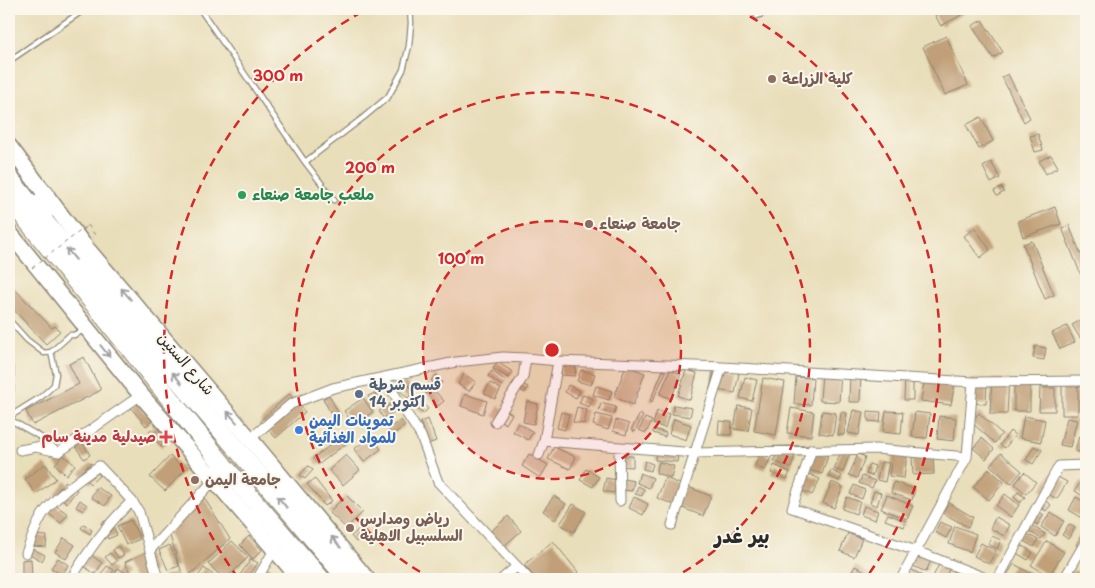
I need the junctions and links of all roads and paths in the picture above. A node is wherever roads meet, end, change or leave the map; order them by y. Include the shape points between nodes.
1 (85, 9) edge
2 (200, 9) edge
3 (410, 9) edge
4 (773, 9) edge
5 (757, 16) dead end
6 (9, 61) edge
7 (9, 146) edge
8 (305, 162) junction
9 (9, 178) edge
10 (45, 194) junction
11 (9, 198) edge
12 (334, 200) dead end
13 (43, 220) junction
14 (95, 235) dead end
15 (11, 239) edge
16 (32, 268) dead end
17 (9, 320) edge
18 (87, 328) junction
19 (51, 352) junction
20 (526, 358) junction
21 (558, 361) junction
22 (722, 367) junction
23 (384, 378) junction
24 (1086, 381) edge
25 (973, 382) junction
26 (141, 395) junction
27 (9, 418) edge
28 (495, 422) dead end
29 (250, 439) junction
30 (544, 441) junction
31 (619, 447) junction
32 (812, 449) junction
33 (20, 450) dead end
34 (59, 452) junction
35 (696, 453) junction
36 (539, 455) dead end
37 (967, 457) junction
38 (255, 458) junction
39 (1086, 465) edge
40 (219, 473) junction
41 (132, 501) junction
42 (620, 501) dead end
43 (672, 525) dead end
44 (1086, 541) edge
45 (150, 550) junction
46 (274, 550) junction
47 (916, 551) junction
48 (26, 553) dead end
49 (517, 566) junction
50 (71, 579) edge
51 (158, 579) edge
52 (257, 579) edge
53 (300, 579) edge
54 (321, 579) edge
55 (347, 579) edge
56 (367, 579) edge
57 (502, 579) edge
58 (529, 579) edge
59 (901, 579) edge
60 (988, 579) edge
61 (998, 579) edge
62 (1064, 579) edge

1 - 6 lane
2 - 8 lane
3 - 8 lane via 409,46 403,70 388,97
4 - 5 lane
7 - 10 main road, شارع الستين
8 - 12 lane
9 - 13 highway, شارع الستين
10 - 13 highway
29 -> 10 main road, شارع الستين via 83,244
11 - 40 highway
38 -> 13 highway, شارع الستين
14 - 16 path, bridge via 88,225
15 - 18 main road
17 - 19 lane via 38,350
18 - 19 lane via 70,335
18 -> 26 main road
19 - 27 lane via 56,374 54,386
20 - 21 street
20 - 23 street via 456,362
20 - 28 street via 523,377
21 - 22 street
21 - 30 street
22 - 25 street
22 - 35 street
23 - 29 street via 333,388 290,404
23 - 49 street via 421,436 438,482
24 - 25 street
25 - 37 street
26 - 34 street
26 - 40 main road
27 - 34 lane
29 - 38 main road, شارع الستين
30 - 31 street
30 - 36 street
31 - 35 street
31 - 42 street
32 - 35 street
32 - 37 street via 876,449
32 - 47 street via 792,508
33 - 34 street via 36,447
35 - 43 street
37 - 47 street
55 -> 38 highway, شارع الستين
56 -> 38 main road, شارع الستين
39 - 61 street via 1059,466
40 - 45 street
40 - 46 main road
40 - 54 highway
41 - 45 street via 139,512
41 - 48 street via 98,466 46,510
41 - 50 street via 117,515
44 - 62 street
45 - 51 street
46 - 52 street
46 - 53 main road
47 - 59 street
47 - 60 street
49 - 57 street
49 - 58 street

